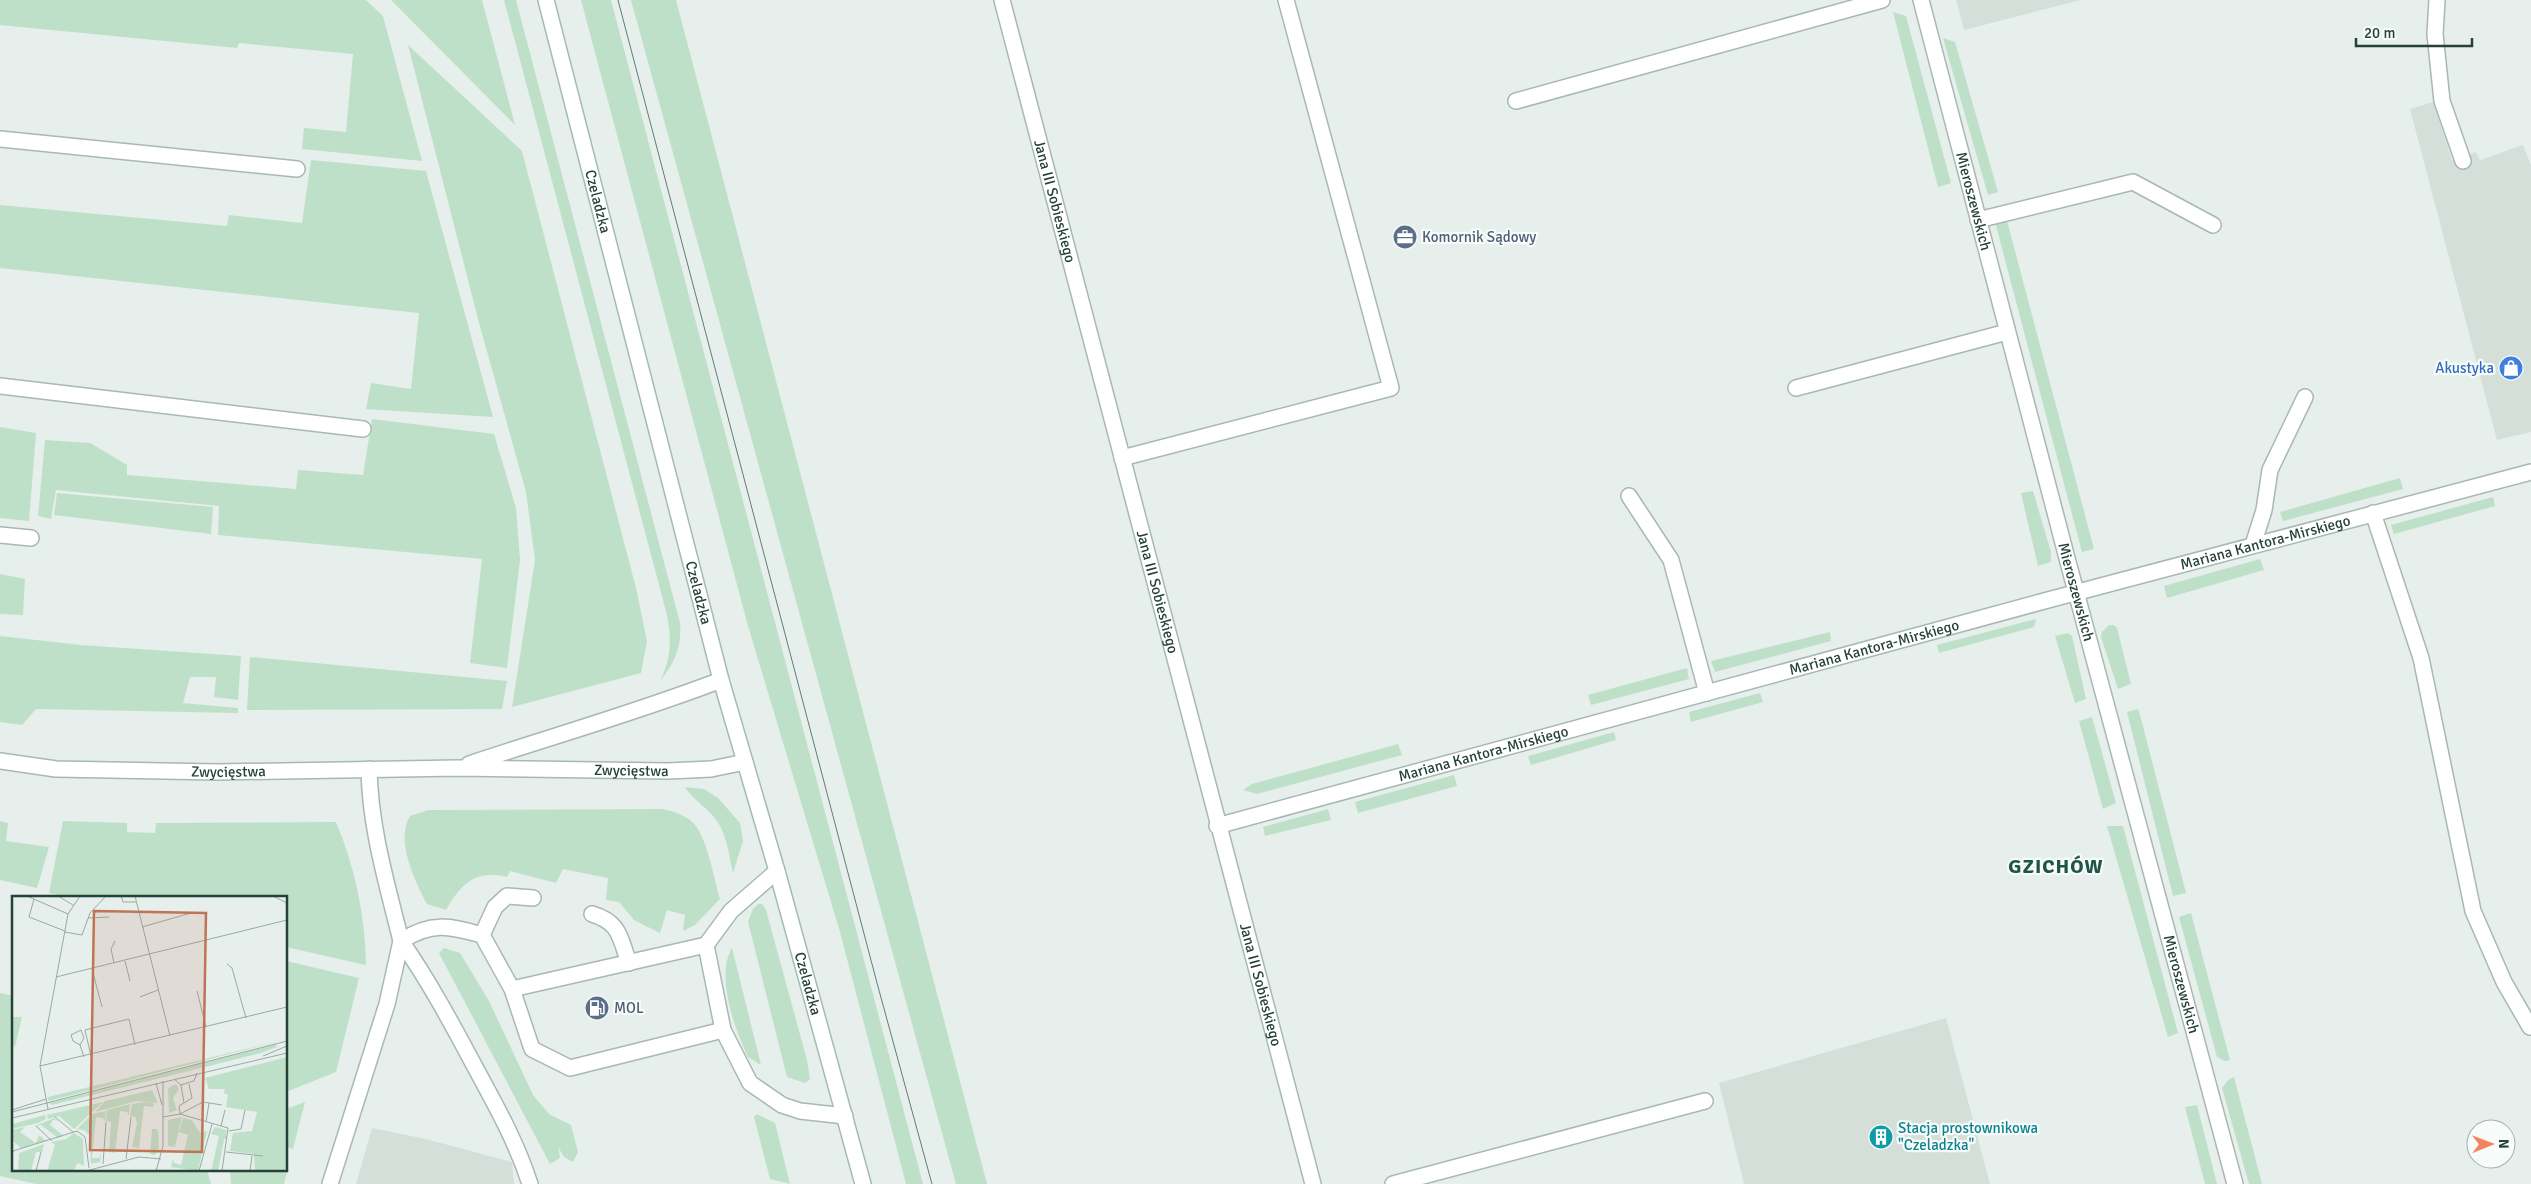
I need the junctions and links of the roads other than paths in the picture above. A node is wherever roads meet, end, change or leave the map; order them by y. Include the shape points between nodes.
1 (546, 0) edge
2 (1002, 0) edge
3 (1286, 0) edge
4 (1882, 0) edge
5 (1921, 0) edge
6 (2437, 0) edge
7 (1516, 101) dead end
8 (0, 139) edge
9 (2463, 161) dead end
10 (297, 169) dead end
11 (1978, 220) junction
12 (2213, 225) dead end
13 (2007, 332) junction
14 (0, 386) edge
15 (1796, 388) dead end
16 (2305, 397) dead end
17 (363, 429) dead end
18 (1122, 458) junction
19 (2531, 472) edge
20 (1629, 496) dead end
21 (2373, 513) junction
22 (0, 535) edge
23 (31, 538) dead end
24 (2253, 545) junction
25 (2076, 592) junction
26 (721, 680) junction
27 (1706, 692) junction
28 (0, 761) edge
29 (745, 762) junction
30 (457, 768) junction
31 (369, 769) junction
32 (1217, 826) junction
33 (777, 871) junction
34 (533, 898) dead end
35 (592, 914) dead end
36 (482, 935) junction
37 (402, 941) junction
38 (706, 945) junction
39 (629, 963) junction
40 (512, 990) junction
41 (2530, 1027) edge
42 (723, 1030) junction
43 (1705, 1101) dead end
44 (845, 1116) junction
45 (330, 1184) edge
46 (530, 1184) edge
47 (863, 1184) edge
48 (1313, 1184) edge
49 (1393, 1184) edge
50 (2235, 1184) edge

1 - 26 street, Czeladzka
2 - 18 street, Jana III Sobieskiego
3 - 18 street via 1392,388
4 - 7 street
5 - 11 street, Mieroszewskich
6 - 9 street via 2435,34 2442,101
8 - 10 street
11 - 12 street via 2134,182
11 - 13 street, Mieroszewskich
13 - 15 street
13 - 25 street, Mieroszewskich
14 - 17 street
16 - 24 street via 2270,470 2264,510
18 - 32 street, Jana III Sobieskiego
19 - 21 street, Mariana Kantora-Mirskiego
20 - 27 street via 1671,560
21 - 24 street, Mariana Kantora-Mirskiego
21 - 41 street via 2421,658 2473,910 2504,982
22 - 23 street
24 - 25 street, Mariana Kantora-Mirskiego
25 - 27 street, Mariana Kantora-Mirskiego
25 - 50 street, Mieroszewskich
26 - 29 street, Czeladzka
26 - 30 street, Zwycięstwa via 653,706 581,726
27 - 32 street, Mariana Kantora-Mirskiego
28 - 31 street, Zwycięstwa via 90,770
29 - 30 street, Zwycięstwa via 711,769 668,772
29 - 33 street, Czeladzka
30 - 31 street, Zwycięstwa
31 - 37 street via 376,836
32 - 48 street, Jana III Sobieskiego
33 - 38 street via 731,911
33 - 44 street, Czeladzka
34 - 36 street via 507,896 495,906
35 - 39 street via 606,918 616,926
36 - 37 street via 442,926 427,928
36 - 40 street
37 - 45 street via 387,1004
37 - 46 street via 513,1138
38 - 39 street
38 - 42 street
39 - 40 street
40 - 42 street via 532,1049 570,1068
42 - 44 street via 750,1083 782,1105
43 - 49 street
44 - 47 street, Czeladzka

